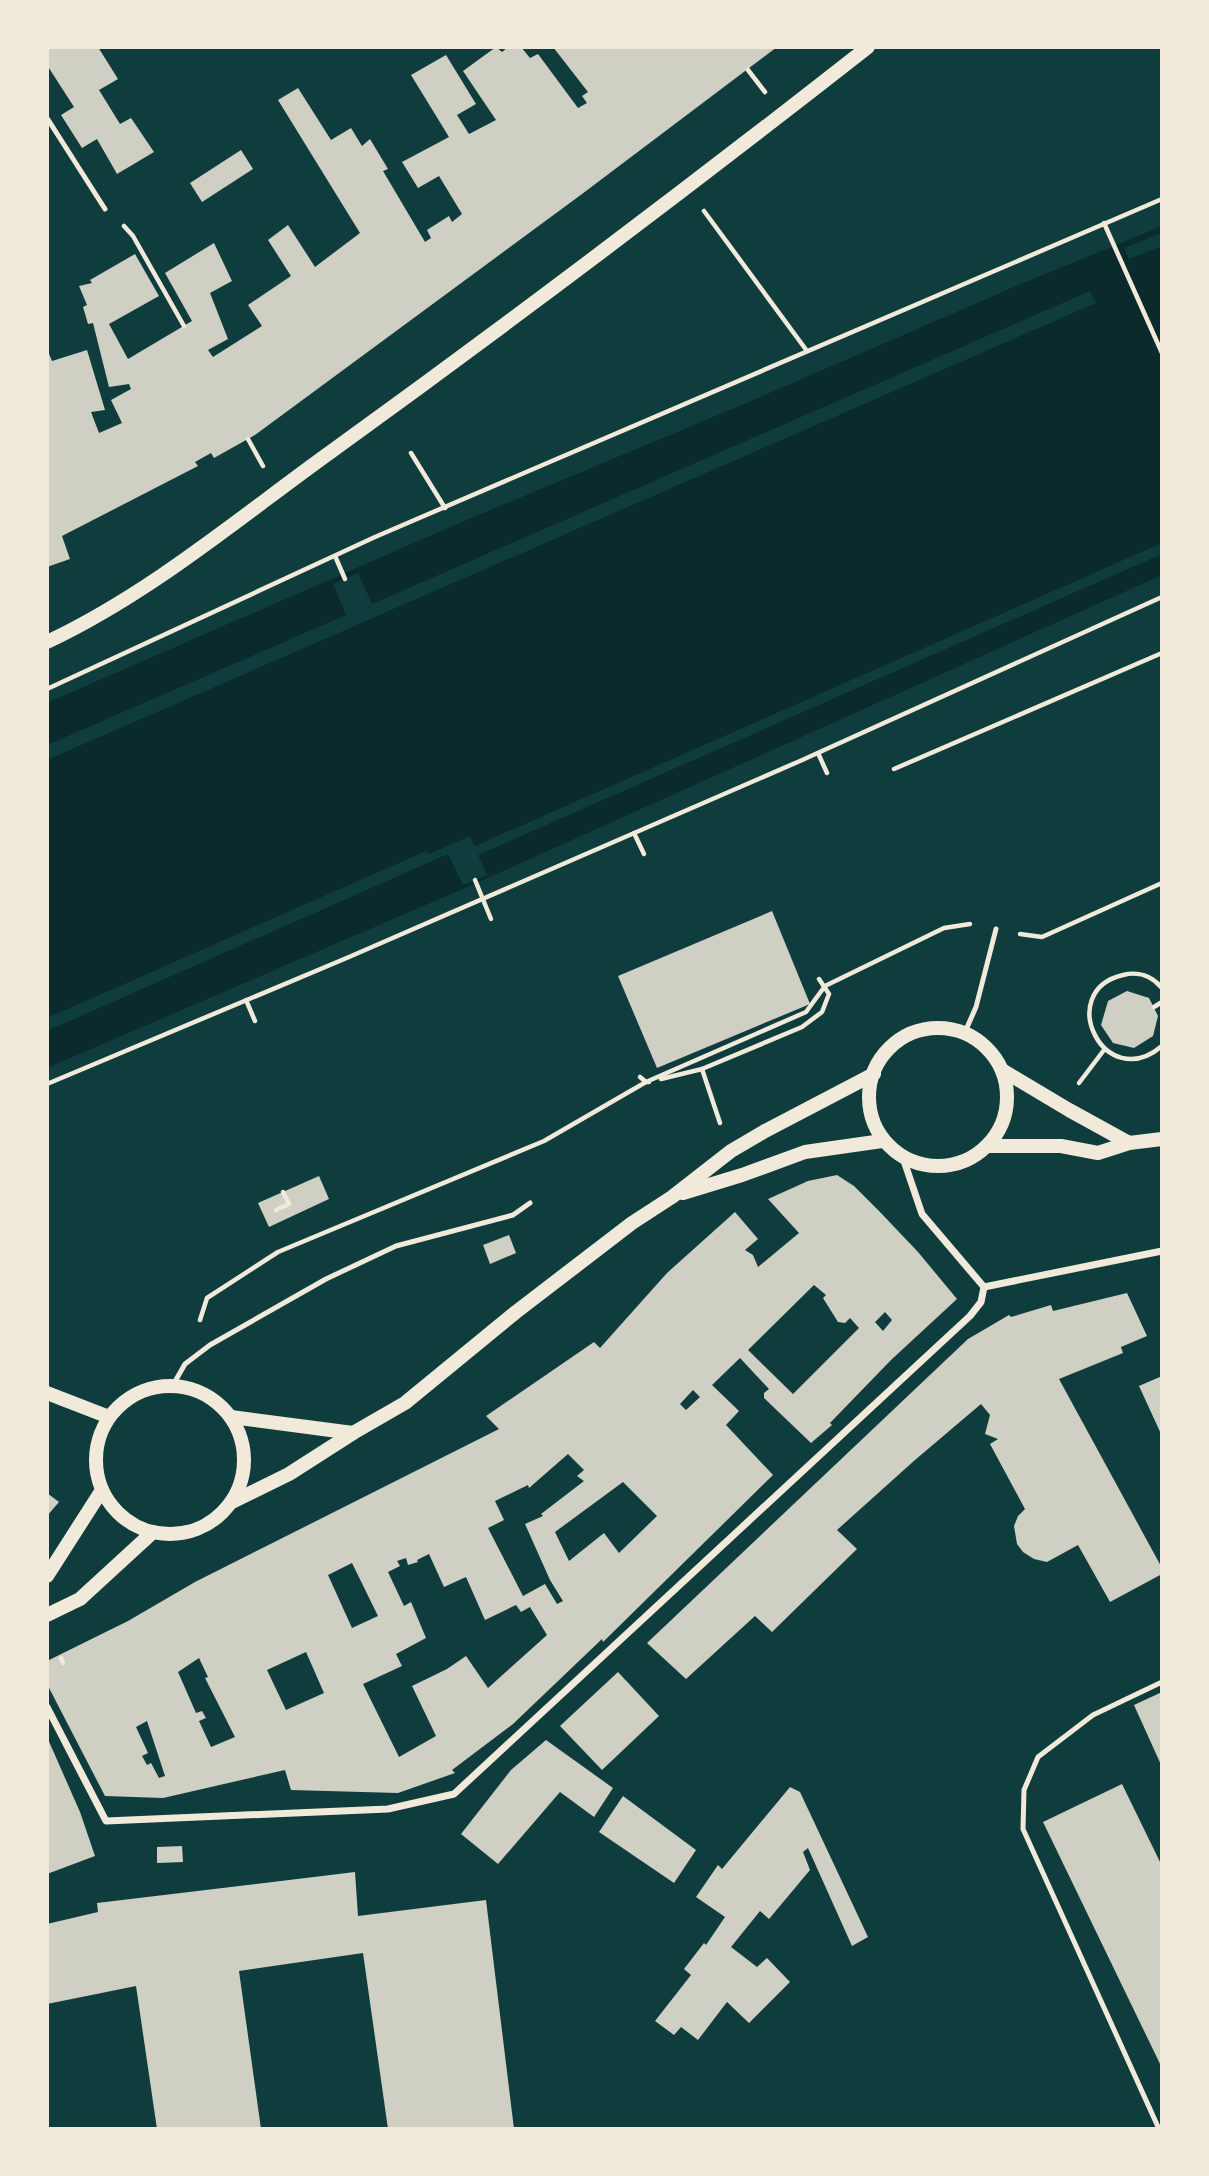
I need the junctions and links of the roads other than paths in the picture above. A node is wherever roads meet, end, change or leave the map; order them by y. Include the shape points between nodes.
1 (868, 47) edge
2 (47, 118) edge
3 (106, 209) road end
4 (47, 642) edge
5 (996, 929) road end
6 (965, 1032) junction
7 (1002, 1070) junction
8 (874, 1074) junction
9 (882, 1141) junction
10 (1129, 1143) junction
11 (1160, 1143) edge
12 (988, 1146) junction
13 (903, 1158) junction
14 (672, 1197) junction
15 (530, 1203) dead end
16 (1162, 1251) edge
17 (984, 1287) junction
18 (173, 1385) junction
19 (47, 1393) edge
20 (109, 1417) junction
21 (231, 1417) junction
22 (353, 1433) junction
23 (102, 1490) junction
24 (232, 1502) junction
25 (153, 1532) junction
26 (47, 1576) edge
27 (47, 1615) edge
28 (1162, 1682) edge
29 (47, 1707) edge
30 (1159, 2129) edge

1 - 4 main road via 688,188 192,552 98,617
2 - 3 lane
5 - 6 lane
6 - 7 main road via 987,1048
6 - 8 main road via 939,1027 912,1032 890,1046
7 - 10 main road
7 - 12 main road via 1008,1097 1002,1124
8 - 9 main road via 868,1092
8 - 14 main road via 731,1151
9 - 13 main road
9 - 14 main road via 805,1152
10 - 11 main road
10 - 12 main road via 1098,1153 1060,1146
12 - 13 main road via 969,1160 947,1166 925,1166
13 - 17 street via 922,1214
14 - 22 main road via 516,1312 405,1403
15 - 18 lane via 513,1215 396,1245 326,1279 210,1345 185,1364
16 - 17 street
17 - 29 street via 981,1302 970,1316 454,1794 388,1809 106,1821
18 - 20 main road via 148,1388 126,1399
18 - 21 main road via 195,1389 215,1400
19 - 20 main road
20 - 23 main road via 96,1452
21 - 22 main road
21 - 24 main road via 242,1437 245,1459 242,1482
22 - 24 main road via 289,1474
23 - 25 main road via 114,1509 132,1524
23 - 26 main road
24 - 25 main road via 217,1518 197,1529
25 - 27 main road via 80,1599
28 - 30 lane via 1093,1715 1038,1758 1024,1790 1023,1829

